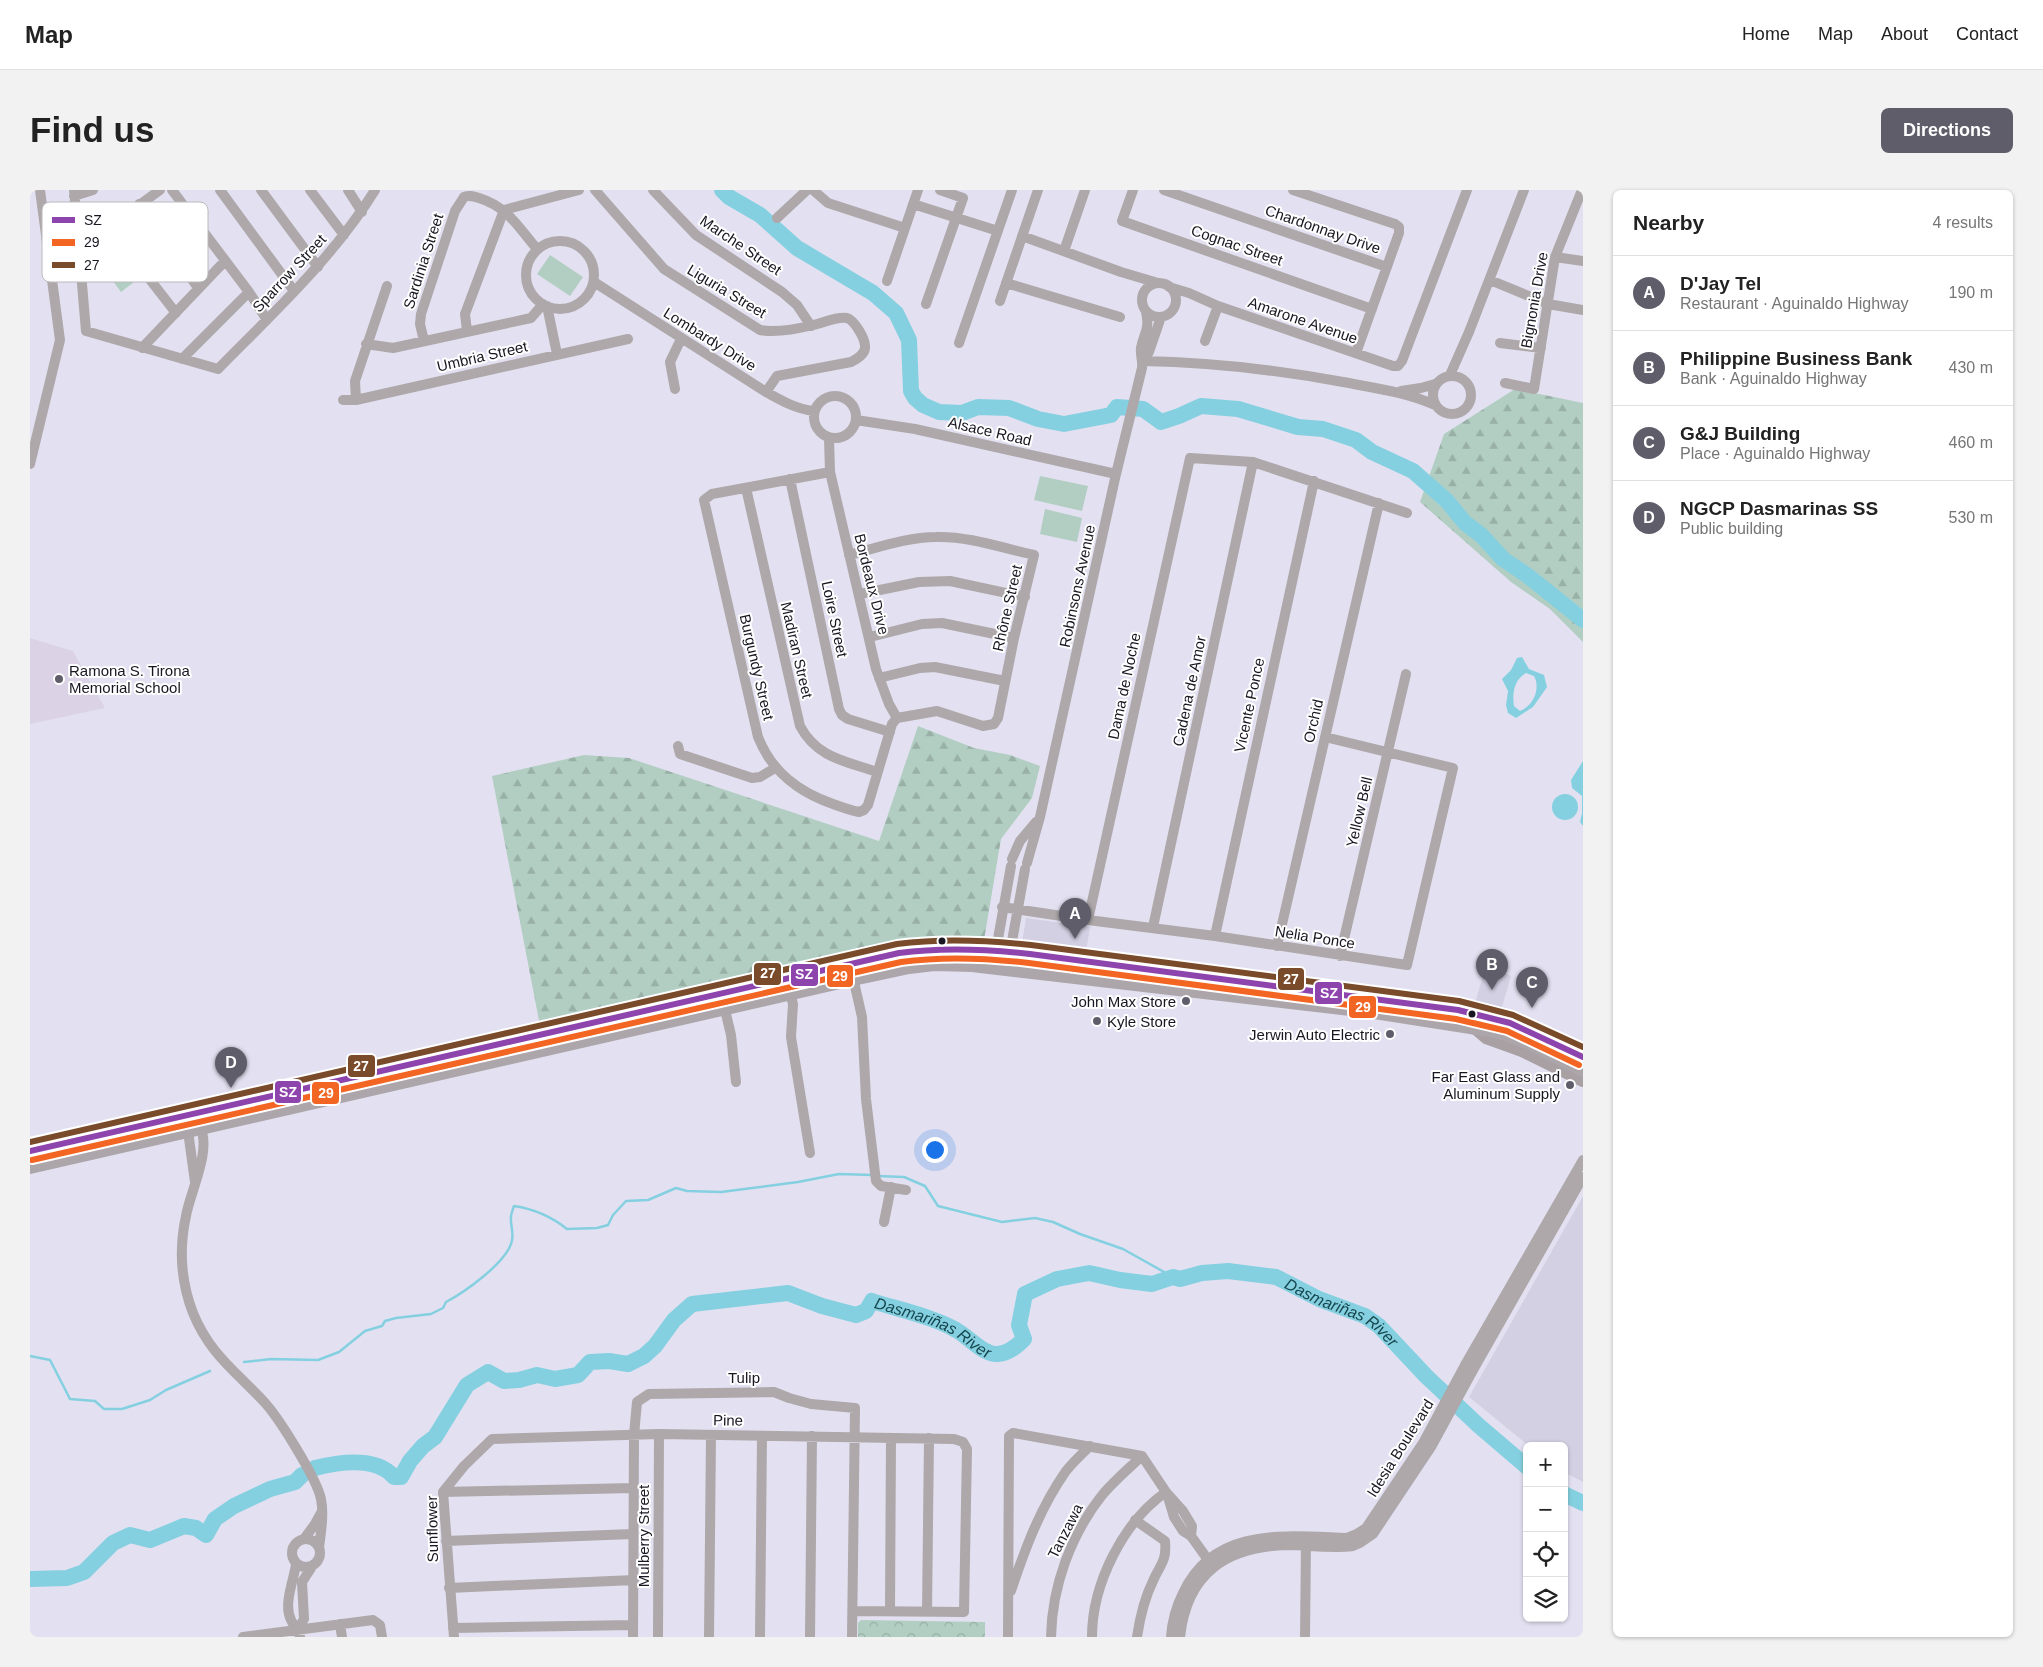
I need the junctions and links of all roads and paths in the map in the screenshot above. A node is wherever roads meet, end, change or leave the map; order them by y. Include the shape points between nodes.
1 (93, 190) edge
2 (160, 190) edge
3 (172, 190) edge
4 (220, 190) edge
5 (261, 190) edge
6 (310, 190) edge
7 (348, 190) edge
8 (375, 190) edge
9 (579, 190) edge
10 (595, 190) edge
11 (653, 190) edge
12 (807, 190) edge
13 (813, 190) edge
14 (918, 190) edge
15 (940, 190) edge
16 (1012, 190) edge
17 (1038, 190) edge
18 (1085, 190) edge
19 (1133, 190) edge
20 (1164, 190) edge
21 (1293, 190) edge
22 (1467, 190) edge
23 (1524, 190) edge
24 (1582, 190) edge
25 (74, 193) edge
26 (143, 202) edge
27 (181, 202) edge
28 (913, 204) junction
29 (504, 210) junction
30 (362, 212) junction
31 (1578, 215) edge
32 (777, 218) dead end
33 (956, 218) junction
34 (905, 228) junction
35 (998, 231) junction
36 (344, 235) junction
37 (1022, 236) junction
38 (208, 240) edge
39 (537, 249) junction
40 (1064, 251) junction
41 (1556, 257) junction
42 (1583, 261) edge
43 (224, 262) junction
44 (318, 267) junction
45 (1387, 267) junction
46 (1121, 272) junction
47 (208, 278) edge
48 (1490, 280) junction
49 (887, 281) dead end
50 (53, 282) edge
51 (82, 282) edge
52 (152, 282) edge
53 (194, 282) edge
54 (204, 282) edge
55 (594, 282) junction
56 (1006, 283) junction
57 (1158, 283) junction
58 (387, 286) dead end
59 (1169, 286) junction
60 (198, 288) junction
61 (294, 291) junction
62 (249, 292) junction
63 (1142, 296) junction
64 (1198, 299) junction
65 (1000, 301) dead end
66 (1176, 302) junction
67 (926, 304) dead end
68 (1548, 304) junction
69 (545, 305) junction
70 (1218, 306) junction
71 (1372, 309) junction
72 (1583, 310) edge
73 (1146, 312) junction
74 (176, 313) junction
75 (1120, 317) dead end
76 (1161, 317) junction
77 (266, 320) junction
78 (811, 326) junction
79 (467, 331) junction
80 (628, 339) dead end
81 (681, 339) junction
82 (424, 341) junction
83 (1204, 341) dead end
84 (959, 343) dead end
85 (1500, 343) dead end
86 (366, 344) junction
87 (142, 348) junction
88 (1541, 348) junction
89 (1462, 350) junction
90 (557, 354) junction
91 (1356, 354) junction
92 (182, 359) junction
93 (1142, 365) junction
94 (1450, 375) junction
95 (1462, 378) junction
96 (1505, 383) dead end
97 (1435, 384) junction
98 (675, 389) dead end
99 (1395, 391) junction
100 (766, 392) junction
101 (343, 400) dead end
102 (356, 400) junction
103 (1435, 405) junction
104 (814, 412) junction
105 (856, 420) junction
106 (833, 438) junction
107 (1253, 462) junction
108 (30, 464) edge
109 (830, 472) junction
110 (1116, 474) junction
111 (790, 479) junction
112 (1314, 481) junction
113 (746, 488) junction
114 (1379, 503) junction
115 (1407, 513) dead end
116 (849, 555) junction
117 (860, 594) junction
118 (1025, 597) junction
119 (870, 638) junction
120 (1014, 638) junction
121 (1406, 674) dead end
122 (879, 678) junction
123 (1005, 681) junction
124 (897, 718) junction
125 (890, 732) junction
126 (1325, 737) junction
127 (678, 746) dead end
128 (1388, 752) junction
129 (775, 768) junction
130 (877, 772) junction
131 (1040, 817) junction
132 (1002, 907) junction
133 (1018, 910) junction
134 (1088, 920) junction
135 (1153, 927) junction
136 (1215, 936) junction
137 (1277, 946) junction
138 (995, 950) junction
139 (1010, 952) junction
140 (1340, 956) junction
141 (850, 964) junction
142 (993, 967) junction
143 (1007, 969) junction
144 (786, 979) junction
145 (854, 980) junction
146 (721, 994) junction
147 (790, 994) junction
148 (724, 1009) junction
149 (607, 1019) junction
150 (1471, 1025) junction
151 (611, 1035) junction
152 (1583, 1057) edge
153 (1583, 1070) edge
154 (1583, 1081) edge
155 (736, 1082) dead end
156 (191, 1115) junction
157 (194, 1129) junction
158 (30, 1151) edge
159 (810, 1153) dead end
160 (1583, 1160) edge
161 (30, 1166) edge
162 (1583, 1177) edge
163 (891, 1187) junction
164 (906, 1190) dead end
165 (884, 1222) dead end
166 (1469, 1367) junction
167 (659, 1434) junction
168 (634, 1435) junction
169 (711, 1435) junction
170 (762, 1436) junction
171 (812, 1436) junction
172 (854, 1437) junction
173 (891, 1438) junction
174 (929, 1438) junction
175 (492, 1439) joint
176 (1090, 1446) junction
177 (1142, 1456) junction
178 (634, 1488) junction
179 (443, 1492) junction
180 (1166, 1492) junction
181 (322, 1510) junction
182 (1135, 1520) junction
183 (633, 1534) junction
184 (304, 1539) junction
185 (446, 1541) junction
186 (1306, 1541) junction
187 (319, 1548) junction
188 (1210, 1563) junction
189 (296, 1564) junction
190 (314, 1565) junction
191 (634, 1580) junction
192 (449, 1588) junction
193 (1008, 1602) junction
194 (852, 1611) junction
195 (890, 1611) junction
196 (927, 1612) junction
197 (340, 1624) junction
198 (633, 1625) junction
199 (299, 1633) edge
200 (453, 1633) edge
201 (243, 1637) edge
202 (342, 1637) edge
203 (382, 1637) edge
204 (633, 1637) edge
205 (658, 1637) edge
206 (709, 1637) edge
207 (760, 1637) edge
208 (810, 1637) edge
209 (852, 1637) edge
210 (1008, 1637) edge
211 (1050, 1637) edge
212 (1092, 1637) edge
213 (1137, 1637) edge
214 (1171, 1637) edge
215 (1180, 1637) edge
216 (1305, 1637) edge

1 - 25 street
2 - 26 street
3 - 27 street
4 - 61 street
5 - 44 street
6 - 36 street
7 - 30 street
8 - 30 street, Sparrow Street
9 - 29 street
10 - 78 street, Liguria Street via 664,269 752,326 769,332
11 - 78 street, Marche Street via 696,235 782,292 797,305
12 - 32 street
13 - 34 street via 828,203
14 - 28 street
15 - 33 street via 963,198
16 - 35 street
17 - 37 street
18 - 40 street
19 - 71 street, Cognac Street via 1122,221
20 - 45 street, Chardonnay Drive
21 - 45 street via 1399,227
22 - 91 street, Amarone Avenue via 1402,361 1393,366
23 - 48 street
24 - 31 street, Bignonia Drive
28 - 33 street
28 - 34 street
29 - 39 street, Sardinia Street
29 - 79 street via 465,314
29 - 82 street, Sardinia Street via 472,196 464,197 458,206 420,318
30 - 36 street, Sparrow Street
31 - 41 street, Bignonia Drive
33 - 35 street
33 - 67 street
34 - 49 street
35 - 84 street
36 - 44 street, Sparrow Street
37 - 40 street
37 - 56 street
38 - 43 street
39 - 55 street via 564,240 582,247 593,263
39 - 69 street via 528,262 526,278 532,293
40 - 46 street
41 - 42 street
41 - 68 street, Bignonia Drive
43 - 47 street
43 - 62 street
44 - 61 street, Sparrow Street
45 - 71 street
46 - 57 street
46 - 63 street via 1138,286
48 - 68 street
48 - 89 street
50 - 108 street via 60,340
51 - 87 street via 86,332
52 - 74 street
53 - 60 street
54 - 60 street
55 - 69 street via 586,297 572,307 564,309
55 - 81 street, Lombardy Drive
56 - 65 street
56 - 75 street
57 - 59 street
57 - 63 street via 1148,287
58 - 86 street
59 - 64 street, Amarone Avenue
59 - 66 street
60 - 74 street
61 - 77 street, Sparrow Street
62 - 77 street
62 - 92 street
63 - 73 street
64 - 66 street, Amarone Avenue
64 - 70 street, Amarone Avenue
66 - 76 street via 1171,312
68 - 72 street
68 - 88 street, Bignonia Drive
69 - 79 street via 531,318
69 - 90 street
70 - 83 street
70 - 91 street, Amarone Avenue
71 - 91 street
73 - 76 street
73 - 93 street, Robinsons Avenue via 1149,324 1140,350
74 - 87 street
76 - 93 street, Robinsons Avenue
77 - 92 street, Sparrow Street via 218,369
78 - 100 street, Liguria Street via 839,318 850,319 866,346 864,352 851,362 777,376
79 - 82 street
80 - 90 street, Umbria Street
81 - 98 street via 670,362
81 - 100 street, Lombardy Drive
82 - 86 street via 389,348
85 - 88 street
86 - 102 street via 355,381
87 - 92 street
88 - 96 street, Bignonia Drive via 1534,389
89 - 94 street
89 - 95 street
90 - 102 street, Umbria Street
93 - 99 street via 1248,366
93 - 110 street, Robinsons Avenue
94 - 95 street
94 - 97 street
95 - 103 street via 1470,388 1468,406 1457,414 1451,414 1444,413
97 - 99 street
97 - 103 street via 1432,395
99 - 103 street
100 - 104 street, Lombardy Drive via 787,404
101 - 102 street, Umbria Street
104 - 105 street via 817,405 828,397 842,397 853,406
104 - 106 street via 815,425 823,435
105 - 106 street via 849,432
105 - 110 street, Alsace Road via 915,429
106 - 109 street, Bordeaux Drive
107 - 112 street
107 - 134 street, Dama de Noche via 1190,458
107 - 135 street, Cadena de Amor
109 - 111 street, Burgundy Street
109 - 116 street, Bordeaux Drive
110 - 131 street, Robinsons Avenue
111 - 113 street, Burgundy Street
111 - 125 street, Loire Street via 839,709 848,719
112 - 114 street
112 - 136 street, Vicente Ponce
113 - 129 street, Burgundy Street via 708,496 704,500 758,737
113 - 130 street, Madiran Street via 800,726 809,741 823,753
114 - 115 street
114 - 126 street, Orchid
116 - 117 street, Bordeaux Drive
116 - 118 street, Rhône Street via 904,541 936,537 970,540 1034,555
117 - 118 street via 920,582 950,581
117 - 119 street, Bordeaux Drive
118 - 120 street, Rhône Street
119 - 120 street via 922,624 942,623
119 - 122 street, Bordeaux Drive
120 - 123 street, Rhône Street
121 - 128 street, Yellow Bell
122 - 123 street via 935,666
122 - 124 street, Bordeaux Drive
123 - 124 street, Rhône Street via 998,718 989,726 937,711
124 - 125 street, Burgundy Street
125 - 130 street, Burgundy Street
126 - 128 street
126 - 137 street, Orchid
127 - 129 street via 680,754 748,777 760,777
128 - 140 street, Yellow Bell
128 - 140 street, Nelia Ponce via 1453,768 1407,966
129 - 130 street, Burgundy Street via 813,797 859,812 868,805
131 - 132 street, Robinsons Avenue via 1020,841 1011,863
131 - 133 street, Robinsons Avenue
132 - 133 street, Nelia Ponce
132 - 138 street, Robinsons Avenue
133 - 134 street, Nelia Ponce
133 - 139 street, Robinsons Avenue
134 - 135 street, Nelia Ponce
135 - 136 street, Nelia Ponce
136 - 137 street, Nelia Ponce
137 - 140 street, Nelia Ponce
138 - 139 highway
138 - 141 highway via 924,950
138 - 142 street, Robinsons Avenue
139 - 143 street, Robinsons Avenue
139 - 152 highway via 1469,1012 1520,1027
141 - 144 highway
141 - 145 street
142 - 143 highway
142 - 145 highway via 934,964
143 - 150 highway
144 - 146 highway
144 - 147 street
145 - 147 highway
145 - 163 street via 862,1017 866,1099 876,1176 881,1186
146 - 148 street
146 - 149 highway
147 - 148 highway
147 - 159 street via 793,1004 792,1037
148 - 151 highway
148 - 155 street via 731,1035
149 - 151 highway
149 - 156 highway
150 - 153 highway via 1515,1037
150 - 154 main road via 1486,1038 1522,1051
151 - 157 highway
156 - 157 street
156 - 158 highway
157 - 161 highway
157 - 181 street via 202,1138 201,1164 186,1215 182,1258 193,1313 221,1360 267,1404 278,1420 316,1484
160 - 166 street, Idesia Boulevard
162 - 166 street, Idesia Boulevard
163 - 164 street
163 - 165 street
166 - 186 street, Idesia Boulevard via 1438,1426 1373,1534 1353,1546
167 - 168 street, Pine
167 - 169 street, Pine
167 - 205 street, Mulberry Street
168 - 172 street, Tulip via 637,1402 649,1394 745,1391 774,1392 811,1404 855,1408
168 - 175 street, Pine
168 - 178 street
169 - 170 street, Pine
169 - 206 street
170 - 171 street, Pine
170 - 207 street
171 - 172 street, Pine
171 - 208 street
172 - 173 street, Pine
172 - 194 street
173 - 174 street, Pine
173 - 195 street
174 - 196 street
174 - 196 street, Pine via 954,1439 963,1442 967,1449 964,1612
175 - 179 street, Sunflower
176 - 177 street
176 - 193 street via 1067,1470 1046,1502 1031,1533
176 - 193 street via 1018,1433 1009,1436
177 - 180 street
177 - 211 street, Tanzawa via 1104,1493 1084,1520 1059,1579
178 - 179 street
178 - 183 street
179 - 185 street, Sunflower
180 - 182 street
180 - 188 street via 1183,1511 1192,1526 1191,1536
181 - 184 street
181 - 187 street
182 - 212 street via 1120,1542 1108,1569 1096,1605
182 - 213 street via 1165,1541 1166,1554 1141,1612
183 - 185 street
183 - 191 street
184 - 187 street via 313,1541
184 - 189 street via 296,1543 292,1551
185 - 192 street, Sunflower
186 - 188 street, Idesia Boulevard via 1246,1551
186 - 216 street
187 - 190 street via 319,1557
188 - 214 street, Idesia Boulevard via 1194,1574 1186,1586 1174,1613
188 - 215 street, Idesia Boulevard via 1182,1618
189 - 190 street
189 - 199 street via 289,1612
190 - 199 street via 302,1582 304,1619
191 - 192 street
191 - 198 street
192 - 200 street, Sunflower
193 - 210 street
194 - 195 street
194 - 209 street
195 - 196 street
197 - 199 street
197 - 202 street
197 - 203 street via 373,1620 380,1625
198 - 200 street
198 - 204 street
199 - 201 street

